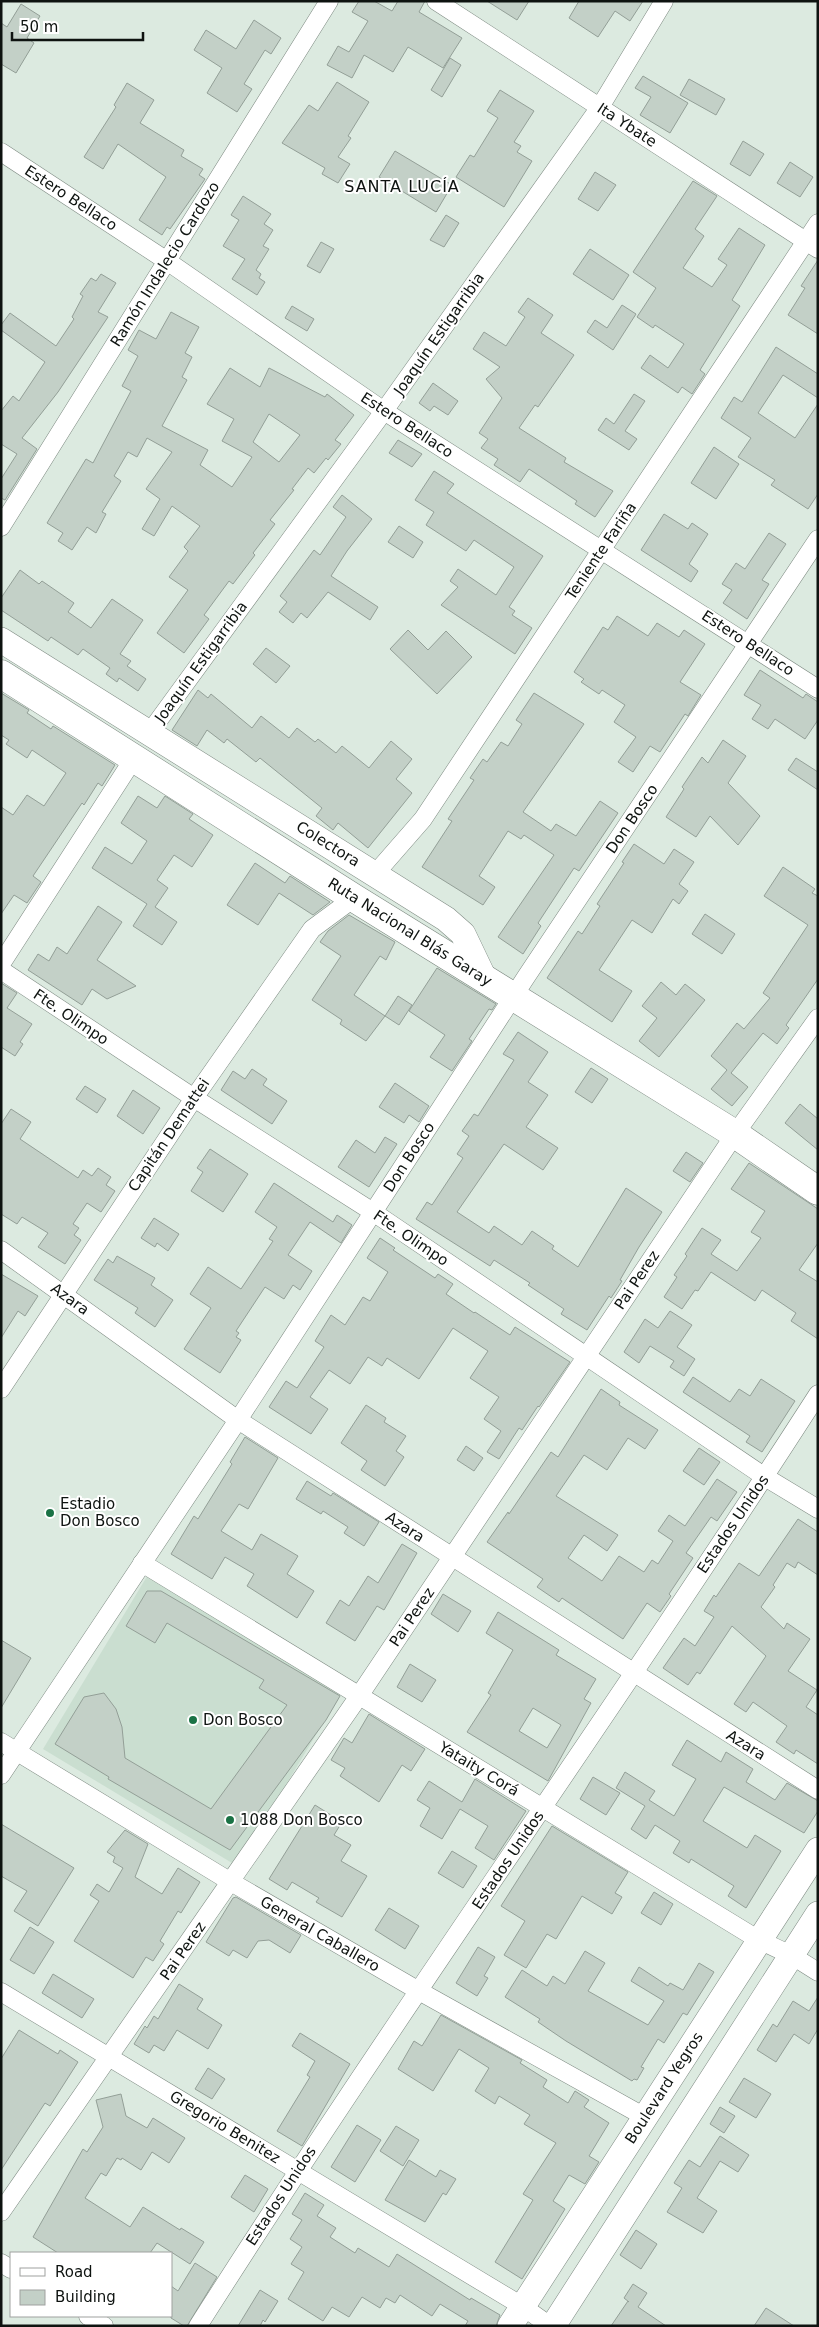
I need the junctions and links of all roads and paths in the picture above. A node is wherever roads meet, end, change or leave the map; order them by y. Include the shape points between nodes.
1 (329, 1) edge
2 (436, 1) edge
3 (664, 1) edge
4 (600, 107) junction
5 (1, 152) edge
6 (818, 223) edge
7 (812, 245) edge
8 (167, 261) junction
9 (384, 411) junction
10 (1, 527) edge
11 (818, 539) edge
12 (601, 551) junction
13 (1, 640) edge
14 (749, 644) junction
15 (1, 674) edge
16 (818, 688) edge
17 (150, 732) junction
18 (134, 758) junction
19 (375, 874) junction
20 (354, 898) junction
21 (1, 964) edge
22 (1, 970) edge
23 (484, 978) junction
24 (514, 997) junction
25 (818, 1018) edge
26 (194, 1098) junction
27 (735, 1134) junction
28 (818, 1191) edge
29 (373, 1212) junction
30 (1, 1250) edge
31 (63, 1294) junction
32 (586, 1356) junction
33 (1, 1389) edge
34 (818, 1394) edge
35 (238, 1420) junction
36 (765, 1477) junction
37 (818, 1509) edge
38 (452, 1558) junction
39 (142, 1563) junction
40 (634, 1674) junction
41 (359, 1696) junction
42 (1, 1742) edge
43 (17, 1751) junction
44 (1, 1775) edge
45 (818, 1790) edge
46 (544, 1808) junction
47 (818, 1850) edge
48 (231, 1882) junction
49 (818, 1914) edge
50 (759, 1940) junction
51 (791, 1955) junction
52 (818, 1972) edge
53 (419, 1991) junction
54 (1, 1992) edge
55 (110, 2057) junction
56 (645, 2117) junction
57 (297, 2170) junction
58 (1, 2212) edge
59 (516, 2316) edge
60 (90, 2317) edge
61 (104, 2326) edge
62 (198, 2326) edge
63 (552, 2326) edge

1 - 8 street, Ramón Indalecio Cardozo
2 - 4 street, Ita Ybate
3 - 4 street, Joaquín Estigarribia
4 - 7 street, Ita Ybate
4 - 9 street, Joaquín Estigarribia
5 - 8 street, Estero Bellaco
6 - 7 street, Teniente Fariña
7 - 12 street, Teniente Fariña
8 - 9 street, Estero Bellaco
8 - 10 street, Ramón Indalecio Cardozo
9 - 12 street, Estero Bellaco
9 - 17 street, Joaquín Estigarribia
11 - 14 street, Don Bosco
12 - 14 street, Estero Bellaco
12 - 19 street, Teniente Fariña via 423,819
13 - 17 main road, Colectora
14 - 16 street, Estero Bellaco
14 - 24 street, Don Bosco
15 - 18 highway, Ruta Nacional Blás Garay
17 - 19 main road, Colectora
18 - 20 highway, Ruta Nacional Blás Garay
18 - 21 street
19 - 23 main road, Colectora via 446,919 463,934
20 - 23 highway, Ruta Nacional Blás Garay
20 - 26 street, Capitán Demattei via 312,929
22 - 26 street, Fte. Olimpo
23 - 24 highway, Ruta Nacional Blás Garay
24 - 27 highway, Ruta Nacional Blás Garay
24 - 29 street, Don Bosco
25 - 27 street, Pai Perez
26 - 29 street, Fte. Olimpo
26 - 31 street, Capitán Demattei
27 - 28 highway, Ruta Nacional Blás Garay
27 - 32 street, Pai Perez
29 - 32 street, Fte. Olimpo
29 - 35 street, Don Bosco
30 - 31 street, Azara
31 - 33 street, Capitán Demattei
31 - 35 street, Azara
32 - 36 street, Fte. Olimpo
32 - 38 street, Pai Perez
34 - 36 street, Estados Unidos
35 - 38 street, Azara
35 - 39 street, Don Bosco
36 - 37 street, Fte. Olimpo
36 - 40 street, Estados Unidos
38 - 40 street, Azara
38 - 41 street, Pai Perez
39 - 41 street, Yataity Corá
39 - 43 street, Don Bosco
40 - 45 street, Azara
40 - 46 street, Estados Unidos
41 - 46 street, Yataity Corá
41 - 48 street, Pai Perez
42 - 43 street, General Caballero
43 - 44 street, Don Bosco
43 - 48 street, General Caballero
46 - 50 street, Yataity Corá
46 - 53 street, Estados Unidos
47 - 50 main road, Boulevard Yegros
48 - 53 street, General Caballero
48 - 55 street, Pai Perez
49 - 51 main road
50 - 51 street, Yataity Corá
50 - 56 main road, Boulevard Yegros
51 - 52 street, Yataity Corá
51 - 63 main road
53 - 56 street, General Caballero
53 - 57 street, Estados Unidos
54 - 55 street, Gregorio Benitez
55 - 57 street, Gregorio Benitez
55 - 58 street, Pai Perez
56 - 59 main road, Boulevard Yegros
57 - 59 street, Gregorio Benitez
57 - 62 street, Estados Unidos
59 - 63 street, Gregorio Benitez
60 - 61 street

